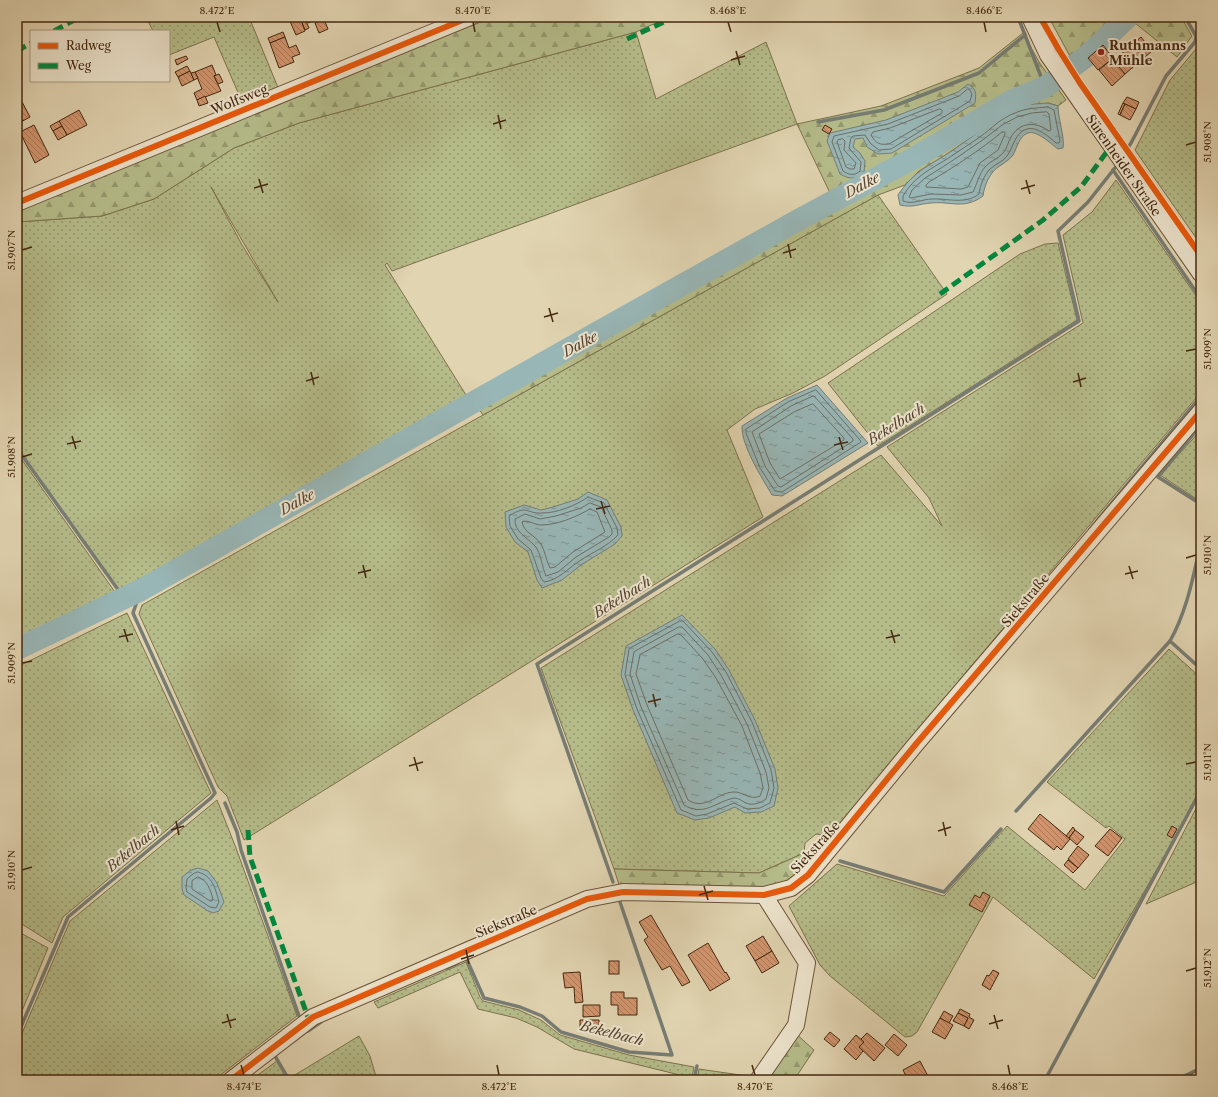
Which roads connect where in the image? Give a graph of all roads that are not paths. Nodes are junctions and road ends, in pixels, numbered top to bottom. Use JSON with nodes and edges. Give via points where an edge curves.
{"nodes":[{"id":1,"x":470,"y":17,"type":"edge"},
{"id":2,"x":1030,"y":17,"type":"edge"},
{"id":3,"x":434,"y":23,"type":"edge"},
{"id":4,"x":17,"y":203,"type":"edge"},
{"id":5,"x":1201,"y":274,"type":"edge"},
{"id":6,"x":1201,"y":411,"type":"edge"},
{"id":7,"x":764,"y":896,"type":"junction"},
{"id":8,"x":1201,"y":1079,"type":"edge"},
{"id":9,"x":231,"y":1080,"type":"edge"},
{"id":10,"x":758,"y":1080,"type":"edge"},
{"id":11,"x":1198,"y":1080,"type":"edge"}],
"edges":[{"from":1,"to":3,"type":"street","name":"Wolfsweg"},
{"from":2,"to":5,"type":"street","name":"Sürenheider Straße","via":[[1048,55]]},
{"from":3,"to":4,"type":"street","name":"Wolfsweg"},
{"from":6,"to":7,"type":"street","name":"Siekstraße","via":[[916,744],[808,875],[791,888]]},
{"from":7,"to":9,"type":"street","name":"Siekstraße","via":[[623,892],[587,899],[313,1017]]},
{"from":7,"to":10,"type":"street","via":[[807,963],[796,1025]]},
{"from":8,"to":11,"type":"street"}]}
